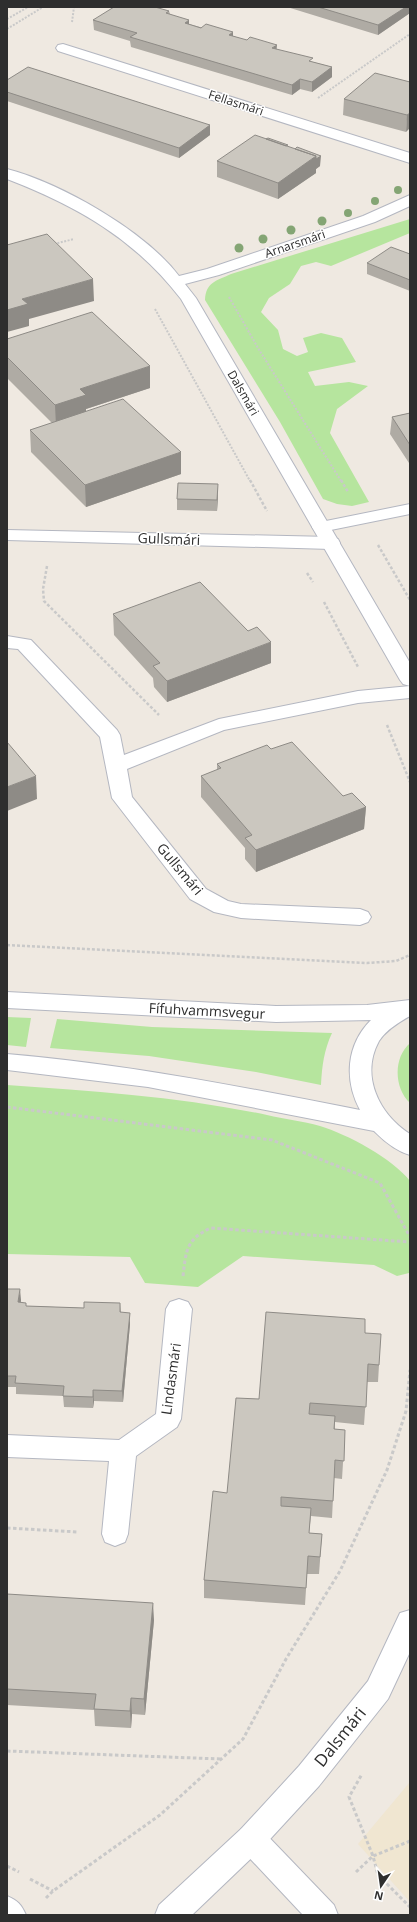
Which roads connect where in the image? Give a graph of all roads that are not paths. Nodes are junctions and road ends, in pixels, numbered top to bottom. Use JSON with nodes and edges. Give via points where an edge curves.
{"nodes":[{"id":1,"x":63,"y":48,"type":"dead end"},
{"id":2,"x":410,"y":158,"type":"edge"},
{"id":3,"x":7,"y":174,"type":"edge"},
{"id":4,"x":410,"y":200,"type":"edge"},
{"id":5,"x":177,"y":281,"type":"junction"},
{"id":6,"x":410,"y":509,"type":"edge"},
{"id":7,"x":321,"y":527,"type":"junction"},
{"id":8,"x":7,"y":534,"type":"edge"},
{"id":9,"x":331,"y":543,"type":"junction"},
{"id":10,"x":7,"y":642,"type":"edge"},
{"id":11,"x":410,"y":680,"type":"edge"},
{"id":12,"x":410,"y":692,"type":"edge"},
{"id":13,"x":116,"y":766,"type":"junction"},
{"id":14,"x":360,"y":917,"type":"dead end"},
{"id":15,"x":7,"y":1000,"type":"edge"},
{"id":16,"x":408,"y":1006,"type":"edge"},
{"id":17,"x":7,"y":1062,"type":"edge"},
{"id":18,"x":380,"y":1123,"type":"junction"},
{"id":19,"x":410,"y":1146,"type":"edge"},
{"id":20,"x":179,"y":1309,"type":"road end"},
{"id":21,"x":7,"y":1446,"type":"edge"},
{"id":22,"x":123,"y":1452,"type":"junction"},
{"id":23,"x":115,"y":1534,"type":"road end"},
{"id":24,"x":410,"y":1622,"type":"edge"},
{"id":25,"x":251,"y":1839,"type":"junction"},
{"id":26,"x":7,"y":1911,"type":"edge"},
{"id":27,"x":11,"y":1915,"type":"edge"},
{"id":28,"x":170,"y":1915,"type":"edge"},
{"id":29,"x":323,"y":1915,"type":"edge"}],
"edges":[{"from":1,"to":2,"type":"street","name":"Fellasmári"},
{"from":3,"to":5,"type":"street","name":"Dalsmári","via":[[36,184],[93,214],[126,235],[158,261]]},
{"from":4,"to":5,"type":"street","name":"Arnarsmári","via":[[369,219],[213,272]]},
{"from":5,"to":7,"type":"street","name":"Dalsmári"},
{"from":6,"to":7,"type":"street"},
{"from":7,"to":9,"type":"street","name":"Dalsmári"},
{"from":8,"to":9,"type":"street","name":"Gullsmári"},
{"from":9,"to":11,"type":"street","name":"Dalsmári"},
{"from":10,"to":13,"type":"street","name":"Gullsmári","via":[[24,644],[110,735]]},
{"from":12,"to":13,"type":"street","via":[[358,697],[219,725]]},
{"from":13,"to":14,"type":"street","name":"Gullsmári","via":[[122,798],[190,885],[209,901],[242,911]]},
{"from":15,"to":16,"type":"street","name":"Fífuhvammsvegur","via":[[276,1014],[367,1013]]},
{"from":16,"to":18,"type":"street","via":[[385,1021],[369,1038],[361,1058],[359,1080],[366,1102]]},
{"from":17,"to":18,"type":"street","via":[[128,1074]]},
{"from":18,"to":19,"type":"street"},
{"from":20,"to":22,"type":"street","name":"Lindasmári","via":[[168,1419]]},
{"from":21,"to":22,"type":"street"},
{"from":22,"to":23,"type":"street"},
{"from":24,"to":25,"type":"street","name":"Dalsmári","via":[[378,1690],[309,1776]]},
{"from":25,"to":28,"type":"street","name":"Dalsmári"},
{"from":25,"to":29,"type":"street"},
{"from":26,"to":27,"type":"street"}]}
